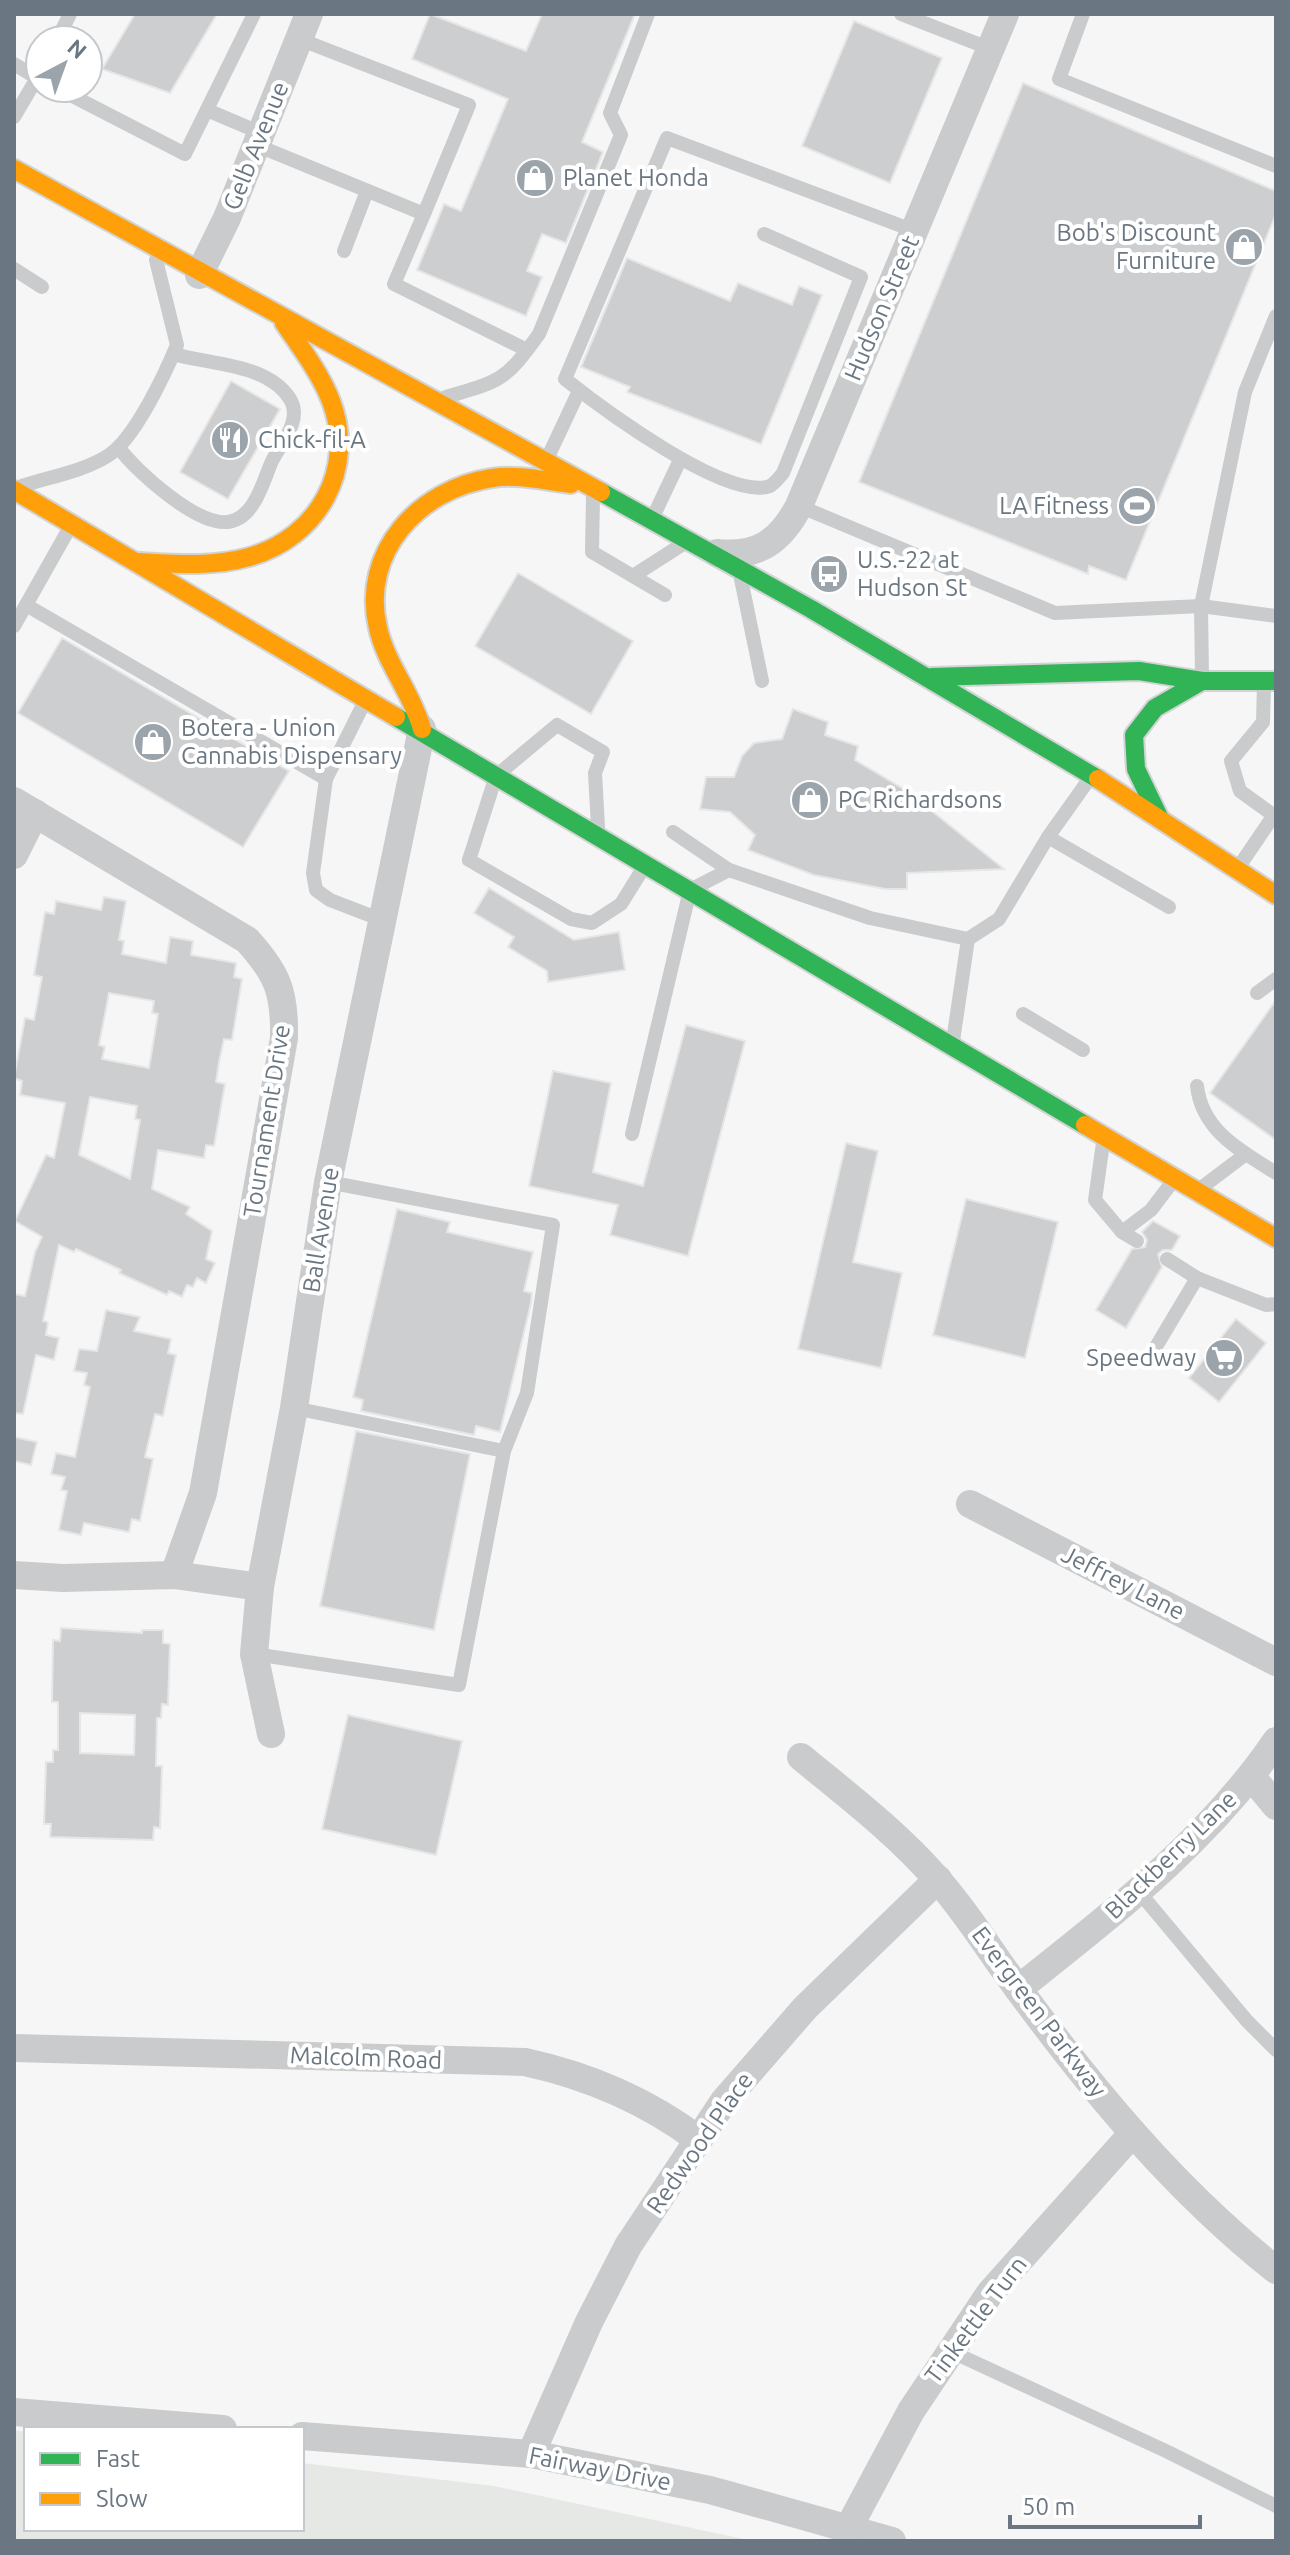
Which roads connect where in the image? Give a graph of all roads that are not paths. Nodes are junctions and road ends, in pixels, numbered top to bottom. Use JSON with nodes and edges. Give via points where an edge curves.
{"nodes":[{"id":1,"x":254,"y":14,"type":"edge"},
{"id":2,"x":648,"y":14,"type":"edge"},
{"id":3,"x":901,"y":14,"type":"edge"},
{"id":4,"x":1005,"y":14,"type":"edge"},
{"id":5,"x":1083,"y":14,"type":"edge"},
{"id":6,"x":922,"y":18,"type":"edge"},
{"id":7,"x":304,"y":26,"type":"edge"},
{"id":8,"x":991,"y":49,"type":"junction"},
{"id":9,"x":88,"y":104,"type":"edge"},
{"id":10,"x":207,"y":110,"type":"junction"},
{"id":11,"x":258,"y":139,"type":"junction"},
{"id":12,"x":1276,"y":166,"type":"edge"},
{"id":13,"x":17,"y":174,"type":"edge"},
{"id":14,"x":367,"y":191,"type":"junction"},
{"id":15,"x":424,"y":214,"type":"junction"},
{"id":16,"x":915,"y":231,"type":"junction"},
{"id":17,"x":764,"y":234,"type":"dead end"},
{"id":18,"x":154,"y":249,"type":"junction"},
{"id":19,"x":344,"y":251,"type":"dead end"},
{"id":20,"x":14,"y":269,"type":"edge"},
{"id":21,"x":199,"y":275,"type":"junction"},
{"id":22,"x":42,"y":287,"type":"dead end"},
{"id":23,"x":1276,"y":316,"type":"edge"},
{"id":24,"x":282,"y":320,"type":"junction"},
{"id":25,"x":527,"y":350,"type":"junction"},
{"id":26,"x":174,"y":354,"type":"junction"},
{"id":27,"x":579,"y":391,"type":"junction"},
{"id":28,"x":434,"y":401,"type":"junction"},
{"id":29,"x":119,"y":448,"type":"junction"},
{"id":30,"x":680,"y":460,"type":"junction"},
{"id":31,"x":546,"y":461,"type":"junction"},
{"id":32,"x":593,"y":488,"type":"junction"},
{"id":33,"x":14,"y":489,"type":"edge"},
{"id":34,"x":799,"y":506,"type":"junction"},
{"id":35,"x":653,"y":519,"type":"junction"},
{"id":36,"x":72,"y":524,"type":"junction"},
{"id":37,"x":691,"y":539,"type":"junction"},
{"id":38,"x":727,"y":559,"type":"junction"},
{"id":39,"x":134,"y":561,"type":"junction"},
{"id":40,"x":633,"y":576,"type":"junction"},
{"id":41,"x":665,"y":595,"type":"dead end"},
{"id":42,"x":26,"y":605,"type":"junction"},
{"id":43,"x":1201,"y":606,"type":"junction"},
{"id":44,"x":1276,"y":616,"type":"edge"},
{"id":45,"x":14,"y":626,"type":"edge"},
{"id":46,"x":932,"y":677,"type":"junction"},
{"id":47,"x":1270,"y":680,"type":"edge"},
{"id":48,"x":762,"y":681,"type":"dead end"},
{"id":49,"x":1202,"y":681,"type":"junction"},
{"id":50,"x":367,"y":697,"type":"junction"},
{"id":51,"x":1269,"y":723,"type":"edge"},
{"id":52,"x":422,"y":729,"type":"junction"},
{"id":53,"x":1092,"y":774,"type":"junction"},
{"id":54,"x":496,"y":776,"type":"junction"},
{"id":55,"x":326,"y":779,"type":"junction"},
{"id":56,"x":25,"y":807,"type":"edge"},
{"id":57,"x":1275,"y":816,"type":"edge"},
{"id":58,"x":1160,"y":819,"type":"junction"},
{"id":59,"x":673,"y":832,"type":"dead end"},
{"id":60,"x":598,"y":836,"type":"junction"},
{"id":61,"x":1048,"y":837,"type":"junction"},
{"id":62,"x":14,"y":855,"type":"edge"},
{"id":63,"x":646,"y":864,"type":"junction"},
{"id":64,"x":1237,"y":869,"type":"junction"},
{"id":65,"x":729,"y":870,"type":"junction"},
{"id":66,"x":690,"y":890,"type":"junction"},
{"id":67,"x":1276,"y":895,"type":"edge"},
{"id":68,"x":1169,"y":907,"type":"dead end"},
{"id":69,"x":382,"y":920,"type":"junction"},
{"id":70,"x":968,"y":939,"type":"junction"},
{"id":71,"x":1276,"y":979,"type":"edge"},
{"id":72,"x":1257,"y":993,"type":"dead end"},
{"id":73,"x":1023,"y":1014,"type":"dead end"},
{"id":74,"x":953,"y":1044,"type":"junction"},
{"id":75,"x":1083,"y":1050,"type":"dead end"},
{"id":76,"x":1197,"y":1086,"type":"dead end"},
{"id":77,"x":632,"y":1134,"type":"dead end"},
{"id":78,"x":1105,"y":1135,"type":"junction"},
{"id":79,"x":1246,"y":1154,"type":"junction"},
{"id":80,"x":1276,"y":1173,"type":"edge"},
{"id":81,"x":1176,"y":1178,"type":"junction"},
{"id":82,"x":328,"y":1182,"type":"junction"},
{"id":83,"x":1198,"y":1191,"type":"junction"},
{"id":84,"x":1122,"y":1232,"type":"junction"},
{"id":85,"x":1276,"y":1238,"type":"edge"},
{"id":86,"x":1137,"y":1241,"type":"dead end"},
{"id":87,"x":1167,"y":1259,"type":"dead end"},
{"id":88,"x":1197,"y":1278,"type":"junction"},
{"id":89,"x":1276,"y":1304,"type":"edge"},
{"id":90,"x":1157,"y":1345,"type":"dead end"},
{"id":91,"x":294,"y":1408,"type":"junction"},
{"id":92,"x":504,"y":1451,"type":"junction"},
{"id":93,"x":970,"y":1504,"type":"dead end"},
{"id":94,"x":14,"y":1575,"type":"edge"},
{"id":95,"x":174,"y":1575,"type":"junction"},
{"id":96,"x":260,"y":1587,"type":"junction"},
{"id":97,"x":254,"y":1654,"type":"junction"},
{"id":98,"x":1276,"y":1662,"type":"edge"},
{"id":99,"x":271,"y":1734,"type":"dead end"},
{"id":100,"x":1276,"y":1741,"type":"edge"},
{"id":101,"x":801,"y":1757,"type":"dead end"},
{"id":102,"x":1252,"y":1777,"type":"junction"},
{"id":103,"x":1276,"y":1806,"type":"edge"},
{"id":104,"x":938,"y":1879,"type":"junction"},
{"id":105,"x":1140,"y":1893,"type":"junction"},
{"id":106,"x":1018,"y":1989,"type":"junction"},
{"id":107,"x":14,"y":2048,"type":"edge"},
{"id":108,"x":1276,"y":2050,"type":"edge"},
{"id":109,"x":1132,"y":2134,"type":"junction"},
{"id":110,"x":699,"y":2140,"type":"junction"},
{"id":111,"x":1276,"y":2270,"type":"edge"},
{"id":112,"x":949,"y":2350,"type":"junction"},
{"id":113,"x":14,"y":2412,"type":"edge"},
{"id":114,"x":198,"y":2427,"type":"edge"},
{"id":115,"x":304,"y":2436,"type":"edge"},
{"id":116,"x":531,"y":2454,"type":"junction"},
{"id":117,"x":1276,"y":2506,"type":"edge"},
{"id":118,"x":849,"y":2527,"type":"junction"},
{"id":119,"x":892,"y":2541,"type":"edge"}],
"edges":[{"from":1,"to":10,"type":"lane"},
{"from":2,"to":25,"type":"lane","via":[[610,113],[621,135],[539,334]]},
{"from":3,"to":6,"type":"lane"},
{"from":4,"to":8,"type":"street","name":"Hudson Street"},
{"from":5,"to":12,"type":"lane","via":[[1059,79]]},
{"from":6,"to":8,"type":"lane"},
{"from":7,"to":11,"type":"street","name":"Gelb Avenue"},
{"from":7,"to":15,"type":"lane","via":[[469,105]]},
{"from":8,"to":16,"type":"street","name":"Hudson Street"},
{"from":9,"to":10,"type":"lane","via":[[185,154]]},
{"from":10,"to":11,"type":"lane"},
{"from":11,"to":14,"type":"lane"},
{"from":11,"to":21,"type":"street","name":"Gelb Avenue"},
{"from":13,"to":18,"type":"main road"},
{"from":14,"to":15,"type":"lane"},
{"from":14,"to":19,"type":"lane"},
{"from":15,"to":25,"type":"lane","via":[[394,284]]},
{"from":16,"to":27,"type":"lane","via":[[667,138],[565,379]]},
{"from":16,"to":34,"type":"street","name":"Hudson Street"},
{"from":17,"to":30,"type":"lane","via":[[861,277],[783,473],[773,485],[746,484]]},
{"from":18,"to":21,"type":"main road"},
{"from":18,"to":26,"type":"lane","via":[[176,335]]},
{"from":20,"to":22,"type":"lane"},
{"from":21,"to":24,"type":"main road"},
{"from":23,"to":43,"type":"lane","via":[[1245,392]]},
{"from":24,"to":28,"type":"main road"},
{"from":24,"to":39,"type":"main road","via":[[327,393],[339,426],[337,474],[324,504],[293,540],[256,558],[200,565]]},
{"from":25,"to":28,"type":"lane","via":[[498,382]]},
{"from":26,"to":29,"type":"lane"},
{"from":26,"to":29,"type":"lane","via":[[240,366],[291,401],[290,429],[263,488],[236,518],[217,521],[149,482]]},
{"from":27,"to":30,"type":"lane"},
{"from":27,"to":31,"type":"lane"},
{"from":28,"to":31,"type":"main road"},
{"from":29,"to":33,"type":"lane","via":[[100,460]]},
{"from":30,"to":35,"type":"lane"},
{"from":31,"to":32,"type":"main road"},
{"from":32,"to":35,"type":"main road"},
{"from":32,"to":40,"type":"lane","via":[[592,552]]},
{"from":32,"to":52,"type":"main road","via":[[512,477],[475,481],[426,501],[393,536],[375,582],[374,612],[384,648],[413,700]]},
{"from":33,"to":36,"type":"main road"},
{"from":34,"to":38,"type":"street","name":"Hudson Street","via":[[782,535],[767,546]]},
{"from":34,"to":43,"type":"lane","via":[[1055,613]]},
{"from":35,"to":37,"type":"main road"},
{"from":36,"to":39,"type":"main road"},
{"from":36,"to":42,"type":"lane"},
{"from":37,"to":38,"type":"main road"},
{"from":37,"to":40,"type":"lane"},
{"from":38,"to":46,"type":"main road"},
{"from":38,"to":48,"type":"lane"},
{"from":39,"to":50,"type":"main road"},
{"from":40,"to":41,"type":"lane"},
{"from":42,"to":45,"type":"lane"},
{"from":42,"to":55,"type":"lane"},
{"from":43,"to":44,"type":"lane"},
{"from":43,"to":49,"type":"lane"},
{"from":46,"to":49,"type":"main road","via":[[1139,671]]},
{"from":46,"to":53,"type":"main road"},
{"from":47,"to":49,"type":"main road"},
{"from":47,"to":51,"type":"lane"},
{"from":49,"to":58,"type":"main road","via":[[1146,713],[1132,739],[1135,771]]},
{"from":50,"to":52,"type":"main road"},
{"from":50,"to":55,"type":"lane"},
{"from":51,"to":57,"type":"lane","via":[[1231,761],[1240,791]]},
{"from":52,"to":54,"type":"main road"},
{"from":52,"to":69,"type":"street","name":"Ball Avenue"},
{"from":53,"to":58,"type":"main road"},
{"from":53,"to":61,"type":"lane"},
{"from":54,"to":60,"type":"main road"},
{"from":54,"to":60,"type":"lane","via":[[557,725],[603,752],[595,773]]},
{"from":54,"to":63,"type":"lane","via":[[469,860],[571,919],[592,923],[621,904]]},
{"from":55,"to":69,"type":"lane","via":[[313,873],[316,890]]},
{"from":56,"to":62,"type":"street"},
{"from":56,"to":95,"type":"street","name":"Tournament Drive","via":[[247,940],[271,967],[285,1003],[284,1038],[203,1493]]},
{"from":57,"to":64,"type":"lane"},
{"from":58,"to":64,"type":"main road"},
{"from":59,"to":65,"type":"lane"},
{"from":60,"to":63,"type":"main road"},
{"from":61,"to":68,"type":"lane"},
{"from":61,"to":70,"type":"lane","via":[[999,919]]},
{"from":63,"to":66,"type":"main road"},
{"from":64,"to":67,"type":"main road"},
{"from":65,"to":66,"type":"lane"},
{"from":65,"to":70,"type":"lane","via":[[870,918]]},
{"from":66,"to":74,"type":"main road"},
{"from":66,"to":77,"type":"lane"},
{"from":69,"to":82,"type":"street","name":"Ball Avenue"},
{"from":70,"to":74,"type":"lane"},
{"from":71,"to":72,"type":"lane"},
{"from":73,"to":75,"type":"lane"},
{"from":74,"to":78,"type":"main road"},
{"from":76,"to":79,"type":"lane","via":[[1209,1122]]},
{"from":78,"to":81,"type":"main road"},
{"from":78,"to":84,"type":"lane","via":[[1095,1200]]},
{"from":79,"to":80,"type":"lane"},
{"from":79,"to":83,"type":"lane"},
{"from":81,"to":83,"type":"main road"},
{"from":81,"to":84,"type":"lane","via":[[1151,1210]]},
{"from":82,"to":91,"type":"street","name":"Ball Avenue"},
{"from":82,"to":92,"type":"lane","via":[[553,1225],[527,1393]]},
{"from":83,"to":85,"type":"main road"},
{"from":84,"to":86,"type":"lane"},
{"from":87,"to":88,"type":"lane"},
{"from":88,"to":89,"type":"lane","via":[[1266,1305]]},
{"from":88,"to":90,"type":"lane"},
{"from":91,"to":92,"type":"lane"},
{"from":91,"to":96,"type":"street","name":"Ball Avenue"},
{"from":92,"to":97,"type":"lane","via":[[459,1685]]},
{"from":93,"to":98,"type":"street","name":"Jeffrey Lane"},
{"from":94,"to":95,"type":"street"},
{"from":95,"to":96,"type":"street"},
{"from":96,"to":97,"type":"street","name":"Ball Avenue"},
{"from":97,"to":99,"type":"street","name":"Ball Avenue"},
{"from":100,"to":102,"type":"street","name":"Blackberry Lane"},
{"from":101,"to":104,"type":"street","name":"Evergreen Parkway","via":[[892,1832]]},
{"from":102,"to":103,"type":"street"},
{"from":102,"to":105,"type":"street","name":"Blackberry Lane"},
{"from":104,"to":106,"type":"street","name":"Evergreen Parkway"},
{"from":104,"to":110,"type":"street","name":"Redwood Place","via":[[805,2008],[724,2101]]},
{"from":105,"to":106,"type":"street","name":"Blackberry Lane"},
{"from":105,"to":108,"type":"lane"},
{"from":106,"to":109,"type":"street","name":"Evergreen Parkway"},
{"from":107,"to":110,"type":"street","name":"Malcolm Road","via":[[525,2062],[576,2073],[631,2097]]},
{"from":109,"to":111,"type":"street","name":"Evergreen Parkway"},
{"from":109,"to":112,"type":"street","name":"Tinkettle Turn","via":[[990,2293]]},
{"from":110,"to":116,"type":"street","name":"Redwood Place","via":[[628,2246]]},
{"from":112,"to":117,"type":"lane"},
{"from":112,"to":118,"type":"street","name":"Tinkettle Turn"},
{"from":113,"to":114,"type":"street"},
{"from":115,"to":116,"type":"street","name":"Fairway Drive"},
{"from":116,"to":118,"type":"street","name":"Fairway Drive","via":[[710,2490]]},
{"from":118,"to":119,"type":"street","name":"Fairway Drive"}]}
